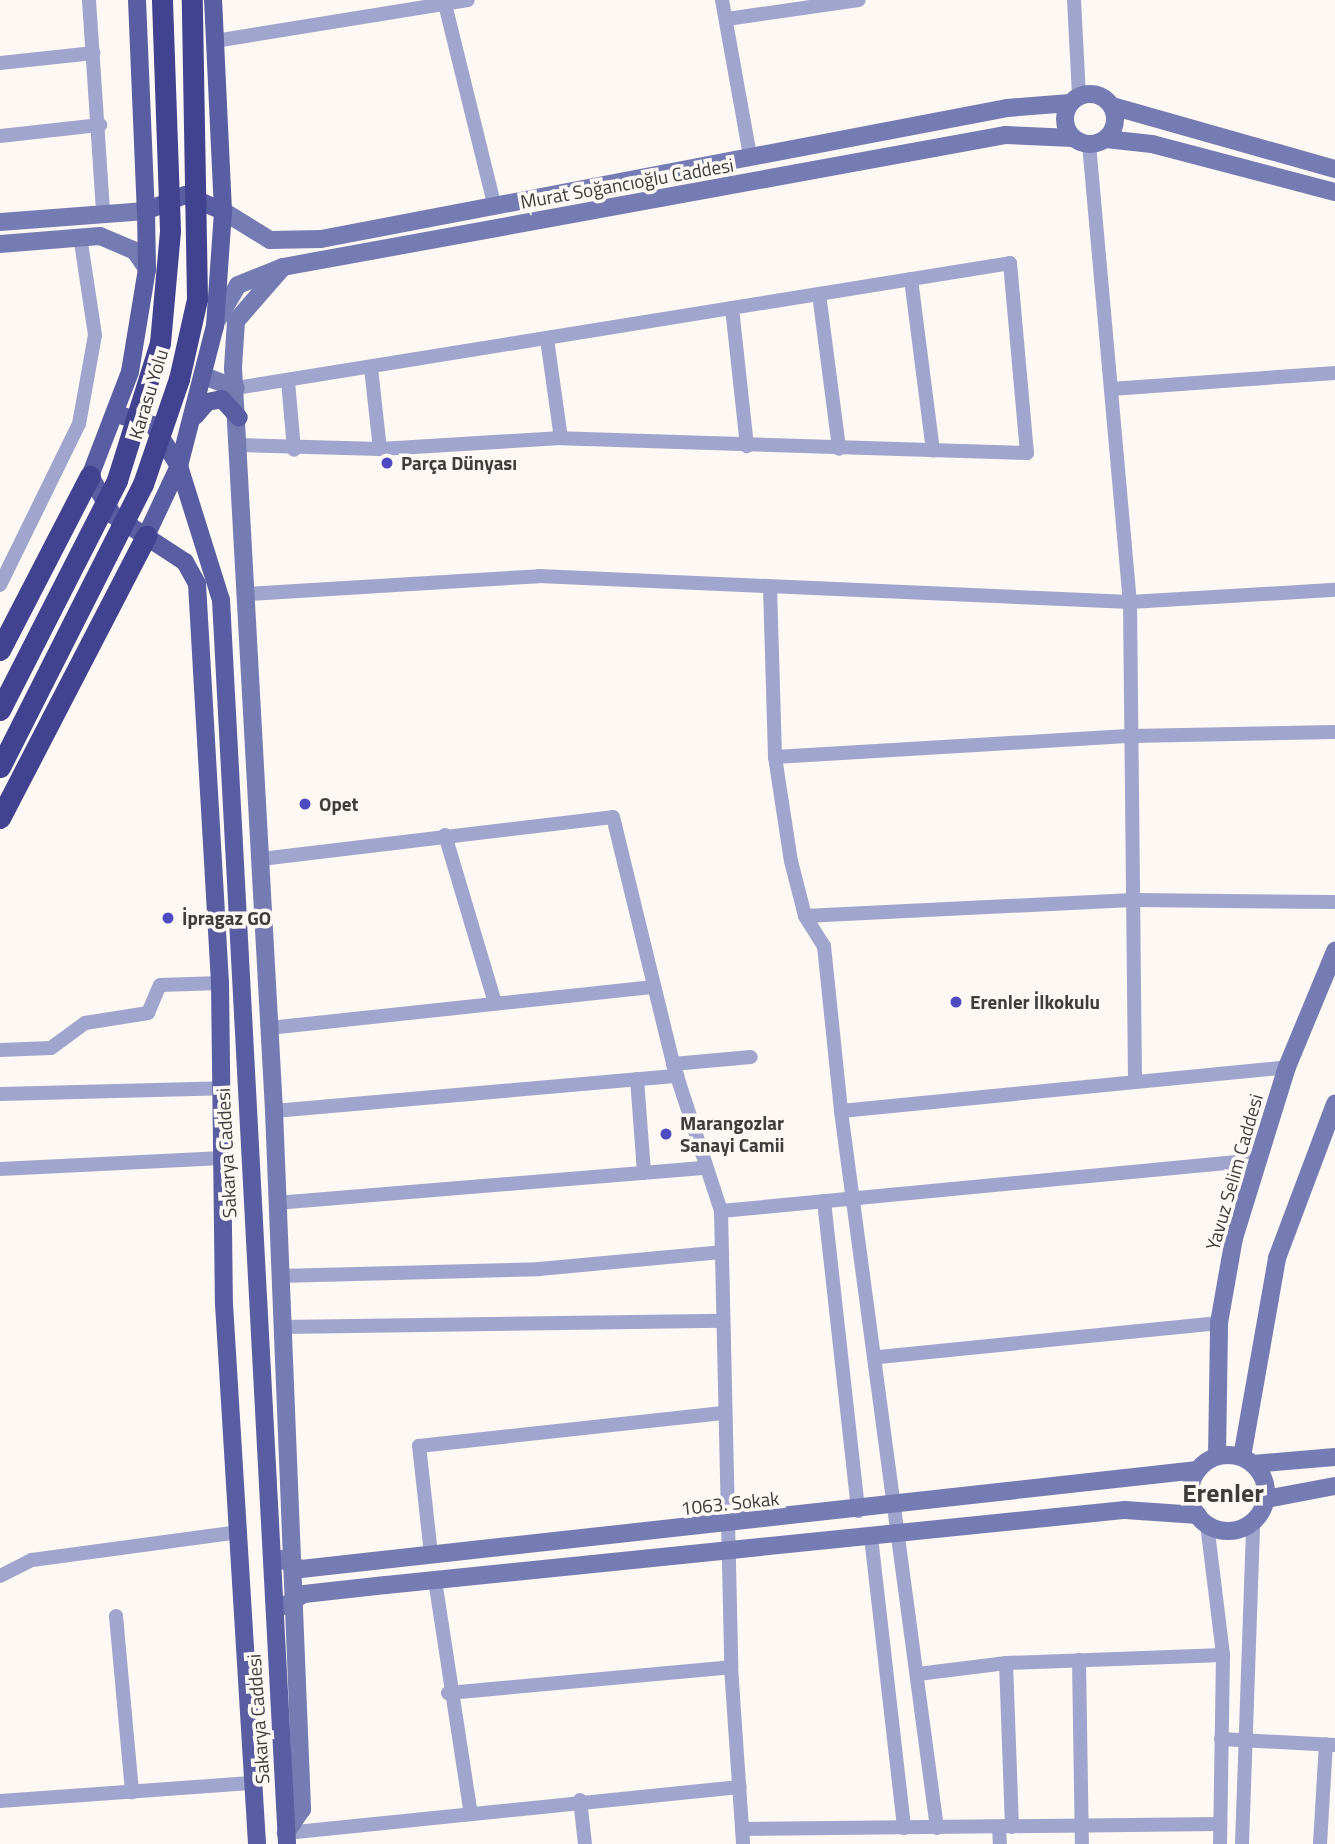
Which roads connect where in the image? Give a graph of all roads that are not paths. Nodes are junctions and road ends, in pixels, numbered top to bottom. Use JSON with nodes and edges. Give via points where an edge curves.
{"nodes":[{"id":1,"x":89,"y":0,"type":"edge"},
{"id":2,"x":137,"y":0,"type":"edge"},
{"id":3,"x":162,"y":0,"type":"edge"},
{"id":4,"x":192,"y":0,"type":"edge"},
{"id":5,"x":213,"y":0,"type":"edge"},
{"id":6,"x":468,"y":0,"type":"edge"},
{"id":7,"x":722,"y":0,"type":"edge"},
{"id":8,"x":859,"y":0,"type":"edge"},
{"id":9,"x":1074,"y":0,"type":"edge"},
{"id":10,"x":445,"y":2,"type":"edge"},
{"id":11,"x":727,"y":19,"type":"junction"},
{"id":12,"x":215,"y":41,"type":"junction"},
{"id":13,"x":93,"y":53,"type":"junction"},
{"id":14,"x":0,"y":62,"type":"edge"},
{"id":15,"x":1074,"y":100,"type":"junction"},
{"id":16,"x":1112,"y":106,"type":"junction"},
{"id":17,"x":100,"y":125,"type":"junction"},
{"id":18,"x":0,"y":136,"type":"edge"},
{"id":19,"x":1089,"y":141,"type":"junction"},
{"id":20,"x":750,"y":155,"type":"junction"},
{"id":21,"x":1335,"y":169,"type":"edge"},
{"id":22,"x":1335,"y":192,"type":"edge"},
{"id":23,"x":494,"y":203,"type":"junction"},
{"id":24,"x":103,"y":210,"type":"junction"},
{"id":25,"x":146,"y":211,"type":"junction"},
{"id":26,"x":223,"y":211,"type":"junction"},
{"id":27,"x":0,"y":222,"type":"edge"},
{"id":28,"x":80,"y":236,"type":"junction"},
{"id":29,"x":0,"y":244,"type":"edge"},
{"id":30,"x":283,"y":267,"type":"junction"},
{"id":31,"x":147,"y":269,"type":"junction"},
{"id":32,"x":911,"y":279,"type":"junction"},
{"id":33,"x":819,"y":294,"type":"junction"},
{"id":34,"x":732,"y":308,"type":"junction"},
{"id":35,"x":215,"y":326,"type":"junction"},
{"id":36,"x":547,"y":339,"type":"junction"},
{"id":37,"x":371,"y":368,"type":"junction"},
{"id":38,"x":1335,"y":373,"type":"edge"},
{"id":39,"x":204,"y":376,"type":"junction"},
{"id":40,"x":288,"y":381,"type":"junction"},
{"id":41,"x":236,"y":387,"type":"junction"},
{"id":42,"x":1111,"y":389,"type":"junction"},
{"id":43,"x":114,"y":414,"type":"junction"},
{"id":44,"x":195,"y":416,"type":"junction"},
{"id":45,"x":239,"y":418,"type":"junction"},
{"id":46,"x":561,"y":438,"type":"junction"},
{"id":47,"x":240,"y":445,"type":"junction"},
{"id":48,"x":747,"y":446,"type":"junction"},
{"id":49,"x":380,"y":449,"type":"junction"},
{"id":50,"x":839,"y":449,"type":"junction"},
{"id":51,"x":294,"y":450,"type":"junction"},
{"id":52,"x":933,"y":451,"type":"junction"},
{"id":53,"x":179,"y":466,"type":"junction"},
{"id":54,"x":90,"y":476,"type":"junction"},
{"id":55,"x":146,"y":536,"type":"junction"},
{"id":56,"x":0,"y":586,"type":"edge"},
{"id":57,"x":770,"y":587,"type":"junction"},
{"id":58,"x":1335,"y":590,"type":"edge"},
{"id":59,"x":248,"y":594,"type":"junction"},
{"id":60,"x":1130,"y":602,"type":"junction"},
{"id":61,"x":0,"y":650,"type":"edge"},
{"id":62,"x":0,"y":710,"type":"edge"},
{"id":63,"x":1335,"y":732,"type":"edge"},
{"id":64,"x":1131,"y":736,"type":"junction"},
{"id":65,"x":775,"y":757,"type":"junction"},
{"id":66,"x":0,"y":767,"type":"edge"},
{"id":67,"x":0,"y":818,"type":"edge"},
{"id":68,"x":445,"y":835,"type":"junction"},
{"id":69,"x":261,"y":859,"type":"junction"},
{"id":70,"x":1133,"y":900,"type":"junction"},
{"id":71,"x":1335,"y":902,"type":"edge"},
{"id":72,"x":805,"y":916,"type":"junction"},
{"id":73,"x":1335,"y":951,"type":"edge"},
{"id":74,"x":220,"y":983,"type":"junction"},
{"id":75,"x":654,"y":987,"type":"junction"},
{"id":76,"x":495,"y":1003,"type":"junction"},
{"id":77,"x":269,"y":1028,"type":"junction"},
{"id":78,"x":0,"y":1050,"type":"edge"},
{"id":79,"x":751,"y":1057,"type":"dead end"},
{"id":80,"x":1286,"y":1067,"type":"junction"},
{"id":81,"x":675,"y":1070,"type":"junction"},
{"id":82,"x":637,"y":1079,"type":"junction"},
{"id":83,"x":1135,"y":1080,"type":"junction"},
{"id":84,"x":223,"y":1088,"type":"junction"},
{"id":85,"x":0,"y":1094,"type":"edge"},
{"id":86,"x":1335,"y":1104,"type":"edge"},
{"id":87,"x":274,"y":1111,"type":"junction"},
{"id":88,"x":841,"y":1111,"type":"junction"},
{"id":89,"x":223,"y":1158,"type":"junction"},
{"id":90,"x":1258,"y":1160,"type":"junction"},
{"id":91,"x":703,"y":1168,"type":"junction"},
{"id":92,"x":0,"y":1169,"type":"edge"},
{"id":93,"x":644,"y":1173,"type":"junction"},
{"id":94,"x":854,"y":1200,"type":"junction"},
{"id":95,"x":824,"y":1201,"type":"junction"},
{"id":96,"x":276,"y":1203,"type":"junction"},
{"id":97,"x":721,"y":1211,"type":"junction"},
{"id":98,"x":721,"y":1252,"type":"junction"},
{"id":99,"x":279,"y":1276,"type":"junction"},
{"id":100,"x":723,"y":1321,"type":"junction"},
{"id":101,"x":1219,"y":1323,"type":"junction"},
{"id":102,"x":282,"y":1327,"type":"junction"},
{"id":103,"x":878,"y":1357,"type":"junction"},
{"id":104,"x":725,"y":1413,"type":"junction"},
{"id":105,"x":1217,"y":1456,"type":"junction"},
{"id":106,"x":1335,"y":1457,"type":"edge"},
{"id":107,"x":1248,"y":1460,"type":"junction"},
{"id":108,"x":1198,"y":1470,"type":"junction"},
{"id":109,"x":1335,"y":1486,"type":"edge"},
{"id":110,"x":1266,"y":1499,"type":"junction"},
{"id":111,"x":898,"y":1507,"type":"junction"},
{"id":112,"x":858,"y":1511,"type":"junction"},
{"id":113,"x":1202,"y":1520,"type":"junction"},
{"id":114,"x":1253,"y":1522,"type":"junction"},
{"id":115,"x":730,"y":1524,"type":"junction"},
{"id":116,"x":239,"y":1532,"type":"junction"},
{"id":117,"x":902,"y":1533,"type":"junction"},
{"id":118,"x":871,"y":1537,"type":"junction"},
{"id":119,"x":731,"y":1549,"type":"junction"},
{"id":120,"x":269,"y":1553,"type":"junction"},
{"id":121,"x":431,"y":1554,"type":"junction"},
{"id":122,"x":290,"y":1564,"type":"junction"},
{"id":123,"x":0,"y":1576,"type":"edge"},
{"id":124,"x":435,"y":1580,"type":"junction"},
{"id":125,"x":292,"y":1601,"type":"junction"},
{"id":126,"x":272,"y":1613,"type":"junction"},
{"id":127,"x":116,"y":1616,"type":"dead end"},
{"id":128,"x":1223,"y":1655,"type":"junction"},
{"id":129,"x":1079,"y":1660,"type":"junction"},
{"id":130,"x":1006,"y":1663,"type":"junction"},
{"id":131,"x":731,"y":1667,"type":"junction"},
{"id":132,"x":918,"y":1674,"type":"junction"},
{"id":133,"x":448,"y":1693,"type":"junction"},
{"id":134,"x":1221,"y":1739,"type":"junction"},
{"id":135,"x":1248,"y":1740,"type":"junction"},
{"id":136,"x":1331,"y":1745,"type":"edge"},
{"id":137,"x":253,"y":1783,"type":"junction"},
{"id":138,"x":740,"y":1787,"type":"junction"},
{"id":139,"x":132,"y":1792,"type":"junction"},
{"id":140,"x":580,"y":1800,"type":"junction"},
{"id":141,"x":0,"y":1801,"type":"edge"},
{"id":142,"x":470,"y":1810,"type":"junction"},
{"id":143,"x":1220,"y":1824,"type":"junction"},
{"id":144,"x":1005,"y":1827,"type":"junction"},
{"id":145,"x":1082,"y":1827,"type":"junction"},
{"id":146,"x":904,"y":1828,"type":"junction"},
{"id":147,"x":937,"y":1828,"type":"junction"},
{"id":148,"x":742,"y":1837,"type":"edge"},
{"id":149,"x":286,"y":1839,"type":"edge"},
{"id":150,"x":257,"y":1844,"type":"edge"},
{"id":151,"x":585,"y":1844,"type":"edge"},
{"id":152,"x":1000,"y":1844,"type":"edge"},
{"id":153,"x":1082,"y":1844,"type":"edge"},
{"id":154,"x":1220,"y":1844,"type":"edge"},
{"id":155,"x":1242,"y":1844,"type":"edge"},
{"id":156,"x":1320,"y":1844,"type":"edge"}],
"edges":[{"from":1,"to":13,"type":"street"},
{"from":2,"to":25,"type":"main road"},
{"from":3,"to":62,"type":"highway","name":"Karasu Yolu","via":[[170,230],[160,343],[117,480]]},
{"from":4,"to":66,"type":"highway","name":"Karasu Yolu","via":[[197,299],[179,379],[144,484]]},
{"from":5,"to":12,"type":"main road"},
{"from":6,"to":10,"type":"street"},
{"from":7,"to":11,"type":"street"},
{"from":8,"to":11,"type":"street"},
{"from":9,"to":15,"type":"street"},
{"from":10,"to":12,"type":"street"},
{"from":10,"to":23,"type":"street"},
{"from":11,"to":20,"type":"street"},
{"from":12,"to":26,"type":"main road"},
{"from":13,"to":14,"type":"street"},
{"from":13,"to":17,"type":"street"},
{"from":15,"to":16,"type":"main road","via":[[1101,96]]},
{"from":15,"to":19,"type":"main road","via":[[1065,117]]},
{"from":15,"to":20,"type":"main road","name":"Murat Soğancıoğlu Caddesi"},
{"from":16,"to":19,"type":"main road","via":[[1115,120]]},
{"from":16,"to":21,"type":"main road"},
{"from":17,"to":18,"type":"street"},
{"from":17,"to":24,"type":"street"},
{"from":19,"to":22,"type":"main road","name":"Murat Soğancıoğlu Caddesi","via":[[1152,144]]},
{"from":19,"to":30,"type":"main road","name":"Murat Soğancıoğlu Caddesi","via":[[1006,135]]},
{"from":19,"to":42,"type":"street"},
{"from":20,"to":23,"type":"main road","name":"Murat Soğancıoğlu Caddesi"},
{"from":23,"to":26,"type":"main road","name":"Murat Soğancıoğlu Caddesi","via":[[291,242],[270,240]]},
{"from":24,"to":25,"type":"main road"},
{"from":24,"to":27,"type":"main road"},
{"from":25,"to":26,"type":"main road","via":[[185,195]]},
{"from":25,"to":31,"type":"main road"},
{"from":26,"to":35,"type":"main road"},
{"from":28,"to":29,"type":"main road"},
{"from":28,"to":31,"type":"main road","via":[[119,241]]},
{"from":28,"to":56,"type":"street","via":[[95,335],[79,425]]},
{"from":30,"to":35,"type":"main road","name":"Murat Soğancıoğlu Caddesi","via":[[238,285]]},
{"from":30,"to":41,"type":"main road","via":[[245,303],[236,321]]},
{"from":31,"to":43,"type":"main road","via":[[130,372]]},
{"from":32,"to":33,"type":"street"},
{"from":32,"to":52,"type":"street"},
{"from":32,"to":52,"type":"street","via":[[1010,263],[1027,453]]},
{"from":33,"to":34,"type":"street"},
{"from":33,"to":50,"type":"street"},
{"from":34,"to":36,"type":"street"},
{"from":34,"to":48,"type":"street"},
{"from":35,"to":39,"type":"main road"},
{"from":36,"to":37,"type":"street"},
{"from":36,"to":46,"type":"street"},
{"from":37,"to":40,"type":"street"},
{"from":37,"to":49,"type":"street"},
{"from":38,"to":42,"type":"street"},
{"from":39,"to":41,"type":"main road"},
{"from":39,"to":44,"type":"main road"},
{"from":40,"to":41,"type":"street"},
{"from":40,"to":51,"type":"street"},
{"from":41,"to":45,"type":"main road"},
{"from":42,"to":60,"type":"street"},
{"from":43,"to":53,"type":"main road","name":"Sakarya Caddesi","via":[[153,425]]},
{"from":43,"to":54,"type":"main road"},
{"from":44,"to":45,"type":"main road","via":[[207,402],[222,399]]},
{"from":44,"to":53,"type":"main road"},
{"from":45,"to":47,"type":"main road"},
{"from":46,"to":48,"type":"street"},
{"from":46,"to":49,"type":"street"},
{"from":47,"to":51,"type":"street"},
{"from":47,"to":59,"type":"main road"},
{"from":48,"to":50,"type":"street"},
{"from":49,"to":51,"type":"street"},
{"from":50,"to":52,"type":"street"},
{"from":53,"to":55,"type":"main road"},
{"from":53,"to":120,"type":"main road","name":"Sakarya Caddesi","via":[[221,600]]},
{"from":54,"to":55,"type":"main road","name":"Sakarya Caddesi","via":[[113,515]]},
{"from":54,"to":61,"type":"highway"},
{"from":55,"to":67,"type":"highway"},
{"from":55,"to":74,"type":"main road","name":"Sakarya Caddesi","via":[[185,562],[197,584]]},
{"from":57,"to":59,"type":"street","via":[[539,576]]},
{"from":57,"to":60,"type":"street"},
{"from":57,"to":65,"type":"street"},
{"from":58,"to":60,"type":"street"},
{"from":59,"to":69,"type":"main road"},
{"from":60,"to":64,"type":"street"},
{"from":63,"to":64,"type":"street"},
{"from":64,"to":65,"type":"street"},
{"from":64,"to":70,"type":"street"},
{"from":65,"to":72,"type":"street"},
{"from":68,"to":69,"type":"street"},
{"from":68,"to":75,"type":"street","via":[[613,817]]},
{"from":68,"to":76,"type":"street"},
{"from":69,"to":77,"type":"main road"},
{"from":70,"to":71,"type":"street"},
{"from":70,"to":72,"type":"street"},
{"from":70,"to":83,"type":"street"},
{"from":72,"to":88,"type":"street","via":[[824,946]]},
{"from":73,"to":80,"type":"main road","name":"Yavuz Selim Caddesi"},
{"from":74,"to":78,"type":"street","via":[[159,985],[148,1013],[85,1023],[51,1048]]},
{"from":74,"to":84,"type":"main road","name":"Sakarya Caddesi"},
{"from":75,"to":76,"type":"street"},
{"from":75,"to":81,"type":"street"},
{"from":76,"to":77,"type":"street"},
{"from":77,"to":87,"type":"main road"},
{"from":79,"to":81,"type":"street"},
{"from":80,"to":83,"type":"street"},
{"from":80,"to":90,"type":"main road","name":"Yavuz Selim Caddesi"},
{"from":81,"to":82,"type":"street"},
{"from":81,"to":91,"type":"street"},
{"from":82,"to":87,"type":"street"},
{"from":82,"to":93,"type":"street"},
{"from":83,"to":88,"type":"street"},
{"from":84,"to":85,"type":"street"},
{"from":84,"to":89,"type":"main road","name":"Sakarya Caddesi"},
{"from":86,"to":107,"type":"main road","via":[[1277,1258]]},
{"from":87,"to":96,"type":"main road"},
{"from":88,"to":94,"type":"street"},
{"from":89,"to":92,"type":"street"},
{"from":89,"to":116,"type":"main road","name":"Sakarya Caddesi","via":[[224,1304]]},
{"from":90,"to":94,"type":"street"},
{"from":90,"to":101,"type":"main road","name":"Yavuz Selim Caddesi","via":[[1234,1238]]},
{"from":91,"to":93,"type":"street"},
{"from":91,"to":97,"type":"street"},
{"from":93,"to":96,"type":"street"},
{"from":94,"to":95,"type":"street"},
{"from":94,"to":103,"type":"street"},
{"from":95,"to":97,"type":"street"},
{"from":95,"to":112,"type":"street"},
{"from":96,"to":99,"type":"main road"},
{"from":97,"to":98,"type":"street"},
{"from":98,"to":99,"type":"street","via":[[539,1269]]},
{"from":98,"to":100,"type":"street"},
{"from":99,"to":102,"type":"main road"},
{"from":100,"to":102,"type":"street"},
{"from":100,"to":104,"type":"street"},
{"from":101,"to":103,"type":"street"},
{"from":101,"to":105,"type":"main road","name":"Yavuz Selim Caddesi"},
{"from":102,"to":122,"type":"main road"},
{"from":103,"to":111,"type":"street"},
{"from":104,"to":115,"type":"street"},
{"from":104,"to":121,"type":"street","via":[[419,1446]]},
{"from":105,"to":107,"type":"main road"},
{"from":105,"to":108,"type":"main road"},
{"from":106,"to":107,"type":"main road"},
{"from":107,"to":110,"type":"main road"},
{"from":108,"to":111,"type":"main road","name":"1063. Sokak"},
{"from":108,"to":113,"type":"main road","via":[[1190,1493]]},
{"from":109,"to":110,"type":"main road"},
{"from":110,"to":114,"type":"main road"},
{"from":111,"to":112,"type":"main road","name":"1063. Sokak"},
{"from":111,"to":117,"type":"street"},
{"from":112,"to":115,"type":"main road","name":"1063. Sokak"},
{"from":113,"to":114,"type":"main road","via":[[1230,1530]]},
{"from":113,"to":117,"type":"main road","via":[[1125,1510]]},
{"from":113,"to":128,"type":"street"},
{"from":114,"to":135,"type":"street"},
{"from":115,"to":119,"type":"street"},
{"from":115,"to":121,"type":"main road","name":"1063. Sokak"},
{"from":116,"to":123,"type":"street","via":[[32,1560]]},
{"from":116,"to":137,"type":"main road","name":"Sakarya Caddesi"},
{"from":117,"to":118,"type":"main road"},
{"from":117,"to":132,"type":"street"},
{"from":118,"to":119,"type":"main road"},
{"from":118,"to":146,"type":"street"},
{"from":119,"to":124,"type":"main road"},
{"from":119,"to":131,"type":"street"},
{"from":120,"to":122,"type":"main road","name":"1063. Sokak"},
{"from":120,"to":126,"type":"main road","name":"Sakarya Caddesi"},
{"from":121,"to":122,"type":"main road","name":"1063. Sokak","via":[[301,1569]]},
{"from":122,"to":125,"type":"main road"},
{"from":124,"to":125,"type":"main road","via":[[304,1594]]},
{"from":124,"to":133,"type":"street"},
{"from":125,"to":126,"type":"main road"},
{"from":125,"to":149,"type":"main road","via":[[302,1810]]},
{"from":126,"to":149,"type":"main road","name":"Sakarya Caddesi"},
{"from":127,"to":139,"type":"street"},
{"from":128,"to":129,"type":"street"},
{"from":128,"to":134,"type":"street"},
{"from":129,"to":130,"type":"street"},
{"from":129,"to":145,"type":"street"},
{"from":130,"to":132,"type":"street"},
{"from":130,"to":144,"type":"street"},
{"from":131,"to":133,"type":"street"},
{"from":131,"to":138,"type":"street"},
{"from":132,"to":147,"type":"street"},
{"from":133,"to":142,"type":"street"},
{"from":134,"to":135,"type":"street"},
{"from":134,"to":143,"type":"street"},
{"from":135,"to":136,"type":"street"},
{"from":135,"to":155,"type":"street"},
{"from":136,"to":156,"type":"street"},
{"from":137,"to":139,"type":"street"},
{"from":137,"to":150,"type":"main road","name":"Sakarya Caddesi"},
{"from":138,"to":140,"type":"street"},
{"from":138,"to":148,"type":"street"},
{"from":139,"to":141,"type":"street"},
{"from":140,"to":142,"type":"street"},
{"from":140,"to":151,"type":"street"},
{"from":142,"to":149,"type":"street"},
{"from":143,"to":145,"type":"street"},
{"from":143,"to":154,"type":"street"},
{"from":144,"to":145,"type":"street"},
{"from":144,"to":147,"type":"street"},
{"from":144,"to":152,"type":"street"},
{"from":145,"to":153,"type":"street"},
{"from":146,"to":147,"type":"street"},
{"from":146,"to":148,"type":"street"}]}
